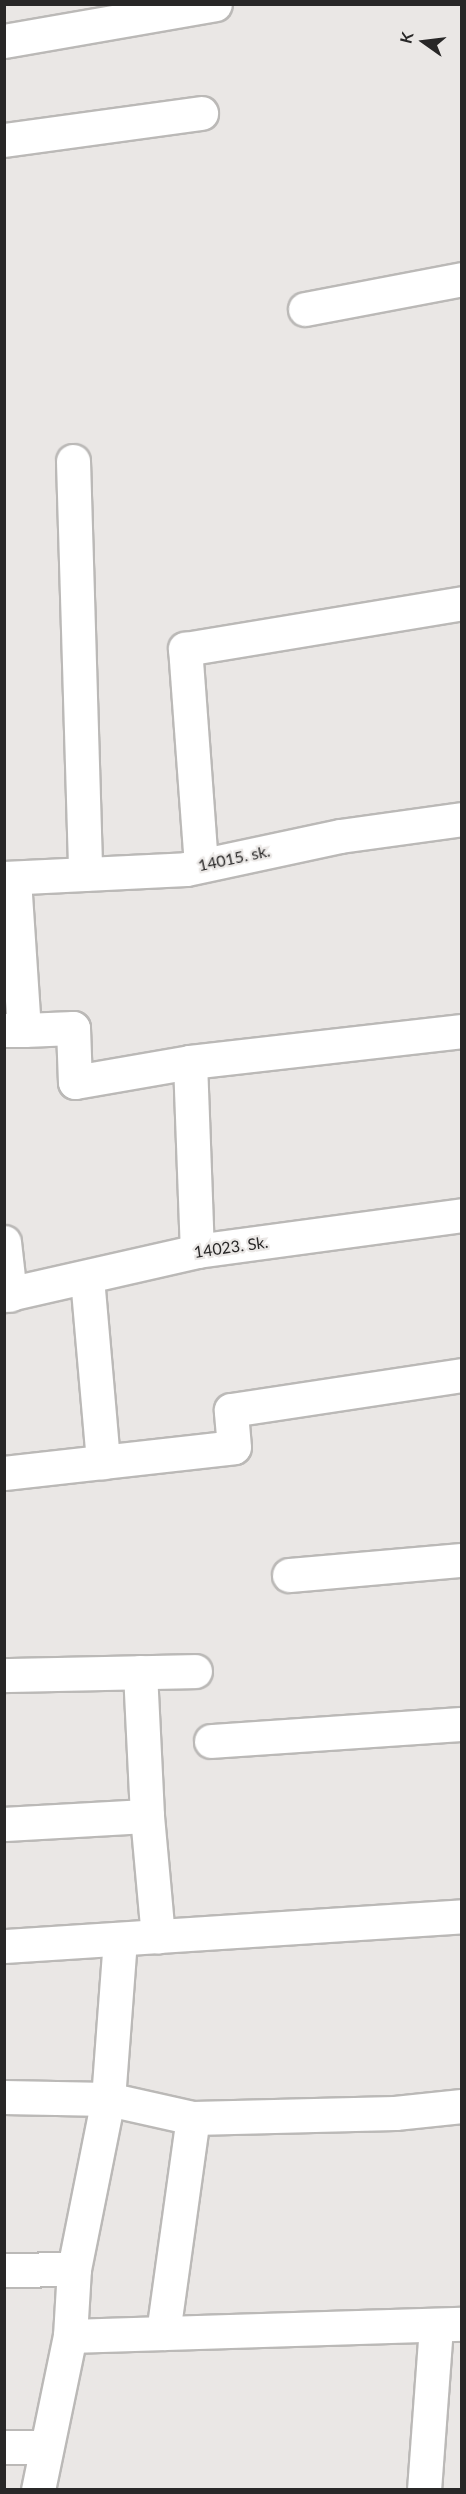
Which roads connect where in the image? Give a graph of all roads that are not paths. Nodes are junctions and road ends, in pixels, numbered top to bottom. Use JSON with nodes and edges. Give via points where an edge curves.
{"nodes":[{"id":1,"x":215,"y":4,"type":"edge"},
{"id":2,"x":4,"y":41,"type":"edge"},
{"id":3,"x":201,"y":113,"type":"dead end"},
{"id":4,"x":4,"y":140,"type":"edge"},
{"id":5,"x":462,"y":279,"type":"edge"},
{"id":6,"x":305,"y":309,"type":"dead end"},
{"id":7,"x":73,"y":461,"type":"dead end"},
{"id":8,"x":462,"y":603,"type":"edge"},
{"id":9,"x":462,"y":819,"type":"edge"},
{"id":10,"x":201,"y":865,"type":"junction"},
{"id":11,"x":85,"y":874,"type":"junction"},
{"id":12,"x":9,"y":878,"type":"edge"},
{"id":13,"x":14,"y":1030,"type":"edge"},
{"id":14,"x":462,"y":1031,"type":"edge"},
{"id":15,"x":190,"y":1062,"type":"junction"},
{"id":16,"x":462,"y":1215,"type":"edge"},
{"id":17,"x":4,"y":1242,"type":"edge"},
{"id":18,"x":197,"y":1251,"type":"junction"},
{"id":19,"x":87,"y":1278,"type":"junction"},
{"id":20,"x":7,"y":1295,"type":"edge"},
{"id":21,"x":462,"y":1375,"type":"edge"},
{"id":22,"x":103,"y":1462,"type":"junction"},
{"id":23,"x":4,"y":1473,"type":"edge"},
{"id":24,"x":462,"y":1560,"type":"edge"},
{"id":25,"x":289,"y":1575,"type":"dead end"},
{"id":26,"x":195,"y":1671,"type":"dead end"},
{"id":27,"x":140,"y":1672,"type":"junction"},
{"id":28,"x":4,"y":1675,"type":"edge"},
{"id":29,"x":462,"y":1724,"type":"edge"},
{"id":30,"x":211,"y":1741,"type":"dead end"},
{"id":31,"x":147,"y":1816,"type":"junction"},
{"id":32,"x":4,"y":1824,"type":"edge"},
{"id":33,"x":462,"y":1916,"type":"edge"},
{"id":34,"x":158,"y":1937,"type":"junction"},
{"id":35,"x":120,"y":1940,"type":"junction"},
{"id":36,"x":4,"y":1946,"type":"edge"},
{"id":37,"x":4,"y":2097,"type":"edge"},
{"id":38,"x":108,"y":2099,"type":"junction"},
{"id":39,"x":462,"y":2106,"type":"edge"},
{"id":40,"x":193,"y":2118,"type":"junction"},
{"id":41,"x":74,"y":2269,"type":"junction"},
{"id":42,"x":4,"y":2270,"type":"edge"},
{"id":43,"x":449,"y":2324,"type":"edge"},
{"id":44,"x":163,"y":2333,"type":"junction"},
{"id":45,"x":70,"y":2336,"type":"junction"},
{"id":46,"x":4,"y":2447,"type":"edge"},
{"id":47,"x":45,"y":2447,"type":"junction"},
{"id":48,"x":38,"y":2490,"type":"edge"},
{"id":49,"x":424,"y":2490,"type":"edge"}],
"edges":[{"from":1,"to":2,"type":"street"},
{"from":3,"to":4,"type":"street"},
{"from":5,"to":6,"type":"street"},
{"from":7,"to":11,"type":"street"},
{"from":8,"to":10,"type":"street","via":[[185,649]]},
{"from":9,"to":10,"type":"street","name":"14015. sk.","via":[[340,836]]},
{"from":10,"to":11,"type":"street","name":"14015. sk."},
{"from":11,"to":12,"type":"street","name":"14015. sk."},
{"from":12,"to":13,"type":"street"},
{"from":13,"to":15,"type":"street","via":[[73,1028],[75,1082]]},
{"from":14,"to":15,"type":"street"},
{"from":15,"to":18,"type":"street"},
{"from":16,"to":18,"type":"street","name":"14023. Sk."},
{"from":17,"to":20,"type":"street"},
{"from":18,"to":19,"type":"street","name":"14023. Sk."},
{"from":19,"to":20,"type":"street","name":"14023. Sk."},
{"from":19,"to":22,"type":"street"},
{"from":21,"to":22,"type":"street","via":[[231,1410],[234,1447]]},
{"from":22,"to":23,"type":"street"},
{"from":24,"to":25,"type":"street"},
{"from":26,"to":27,"type":"street"},
{"from":27,"to":28,"type":"street"},
{"from":27,"to":31,"type":"street"},
{"from":29,"to":30,"type":"street"},
{"from":31,"to":32,"type":"street"},
{"from":31,"to":34,"type":"street"},
{"from":33,"to":34,"type":"street"},
{"from":34,"to":35,"type":"street"},
{"from":35,"to":36,"type":"street"},
{"from":35,"to":38,"type":"street"},
{"from":37,"to":38,"type":"street"},
{"from":38,"to":40,"type":"street"},
{"from":38,"to":41,"type":"street"},
{"from":39,"to":40,"type":"street","via":[[395,2113]]},
{"from":40,"to":44,"type":"street"},
{"from":41,"to":42,"type":"street"},
{"from":41,"to":45,"type":"street"},
{"from":43,"to":44,"type":"street"},
{"from":43,"to":49,"type":"street"},
{"from":44,"to":45,"type":"street"},
{"from":45,"to":47,"type":"street"},
{"from":46,"to":47,"type":"street"},
{"from":47,"to":48,"type":"street"}]}
